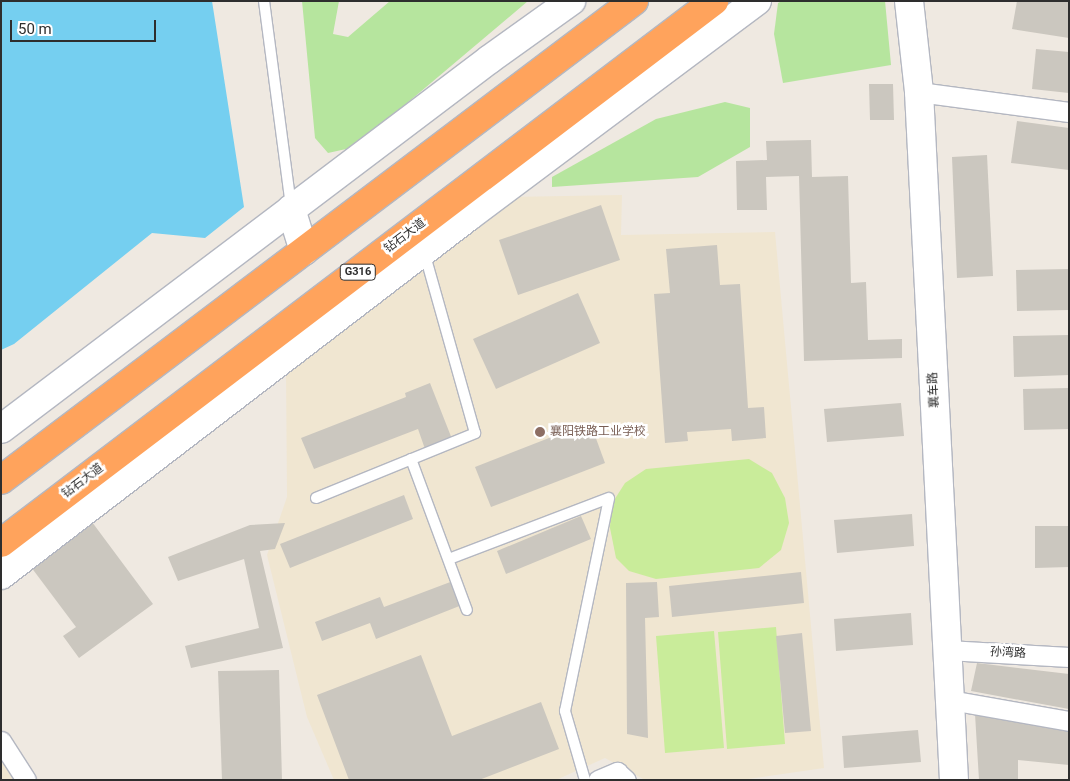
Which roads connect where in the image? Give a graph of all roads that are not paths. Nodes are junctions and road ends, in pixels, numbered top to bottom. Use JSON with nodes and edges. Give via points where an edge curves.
{"nodes":[{"id":1,"x":264,"y":1,"type":"edge"},
{"id":2,"x":634,"y":1,"type":"edge"},
{"id":3,"x":714,"y":1,"type":"edge"},
{"id":4,"x":757,"y":1,"type":"edge"},
{"id":5,"x":909,"y":1,"type":"edge"},
{"id":6,"x":562,"y":4,"type":"edge"},
{"id":7,"x":919,"y":92,"type":"junction"},
{"id":8,"x":1069,"y":112,"type":"edge"},
{"id":9,"x":291,"y":209,"type":"junction"},
{"id":10,"x":304,"y":251,"type":"junction"},
{"id":11,"x":424,"y":251,"type":"junction"},
{"id":12,"x":1,"y":430,"type":"edge"},
{"id":13,"x":411,"y":459,"type":"junction"},
{"id":14,"x":108,"y":477,"type":"junction"},
{"id":15,"x":1,"y":480,"type":"edge"},
{"id":16,"x":316,"y":498,"type":"dead end"},
{"id":17,"x":1,"y":543,"type":"edge"},
{"id":18,"x":449,"y":559,"type":"junction"},
{"id":19,"x":1,"y":575,"type":"edge"},
{"id":20,"x":468,"y":610,"type":"dead end"},
{"id":21,"x":947,"y":650,"type":"junction"},
{"id":22,"x":1069,"y":656,"type":"edge"},
{"id":23,"x":950,"y":700,"type":"junction"},
{"id":24,"x":1069,"y":721,"type":"edge"},
{"id":25,"x":1,"y":741,"type":"edge"},
{"id":26,"x":26,"y":780,"type":"edge"},
{"id":27,"x":585,"y":780,"type":"edge"},
{"id":28,"x":598,"y":780,"type":"edge"},
{"id":29,"x":626,"y":780,"type":"edge"},
{"id":30,"x":954,"y":780,"type":"edge"}],
"edges":[{"from":1,"to":9,"type":"lane"},
{"from":2,"to":10,"type":"highway"},
{"from":3,"to":14,"type":"highway","name":"钻石大道","number":"G316"},
{"from":4,"to":11,"type":"street"},
{"from":5,"to":7,"type":"street","name":"襄车路"},
{"from":6,"to":9,"type":"street"},
{"from":7,"to":8,"type":"street"},
{"from":7,"to":21,"type":"street","name":"襄车路"},
{"from":9,"to":10,"type":"street"},
{"from":9,"to":12,"type":"street"},
{"from":10,"to":15,"type":"highway"},
{"from":11,"to":13,"type":"lane","via":[[475,433]]},
{"from":11,"to":14,"type":"street"},
{"from":13,"to":16,"type":"lane"},
{"from":13,"to":18,"type":"lane"},
{"from":14,"to":17,"type":"highway","name":"钻石大道","number":"G316"},
{"from":14,"to":19,"type":"street"},
{"from":18,"to":20,"type":"lane"},
{"from":18,"to":27,"type":"lane","via":[[609,498],[565,711]]},
{"from":21,"to":22,"type":"street","name":"孙湾路"},
{"from":21,"to":23,"type":"street","name":"襄车路"},
{"from":23,"to":24,"type":"street"},
{"from":23,"to":30,"type":"street","name":"襄车路"},
{"from":25,"to":26,"type":"street"},
{"from":28,"to":29,"type":"street","via":[[618,772]]}]}
